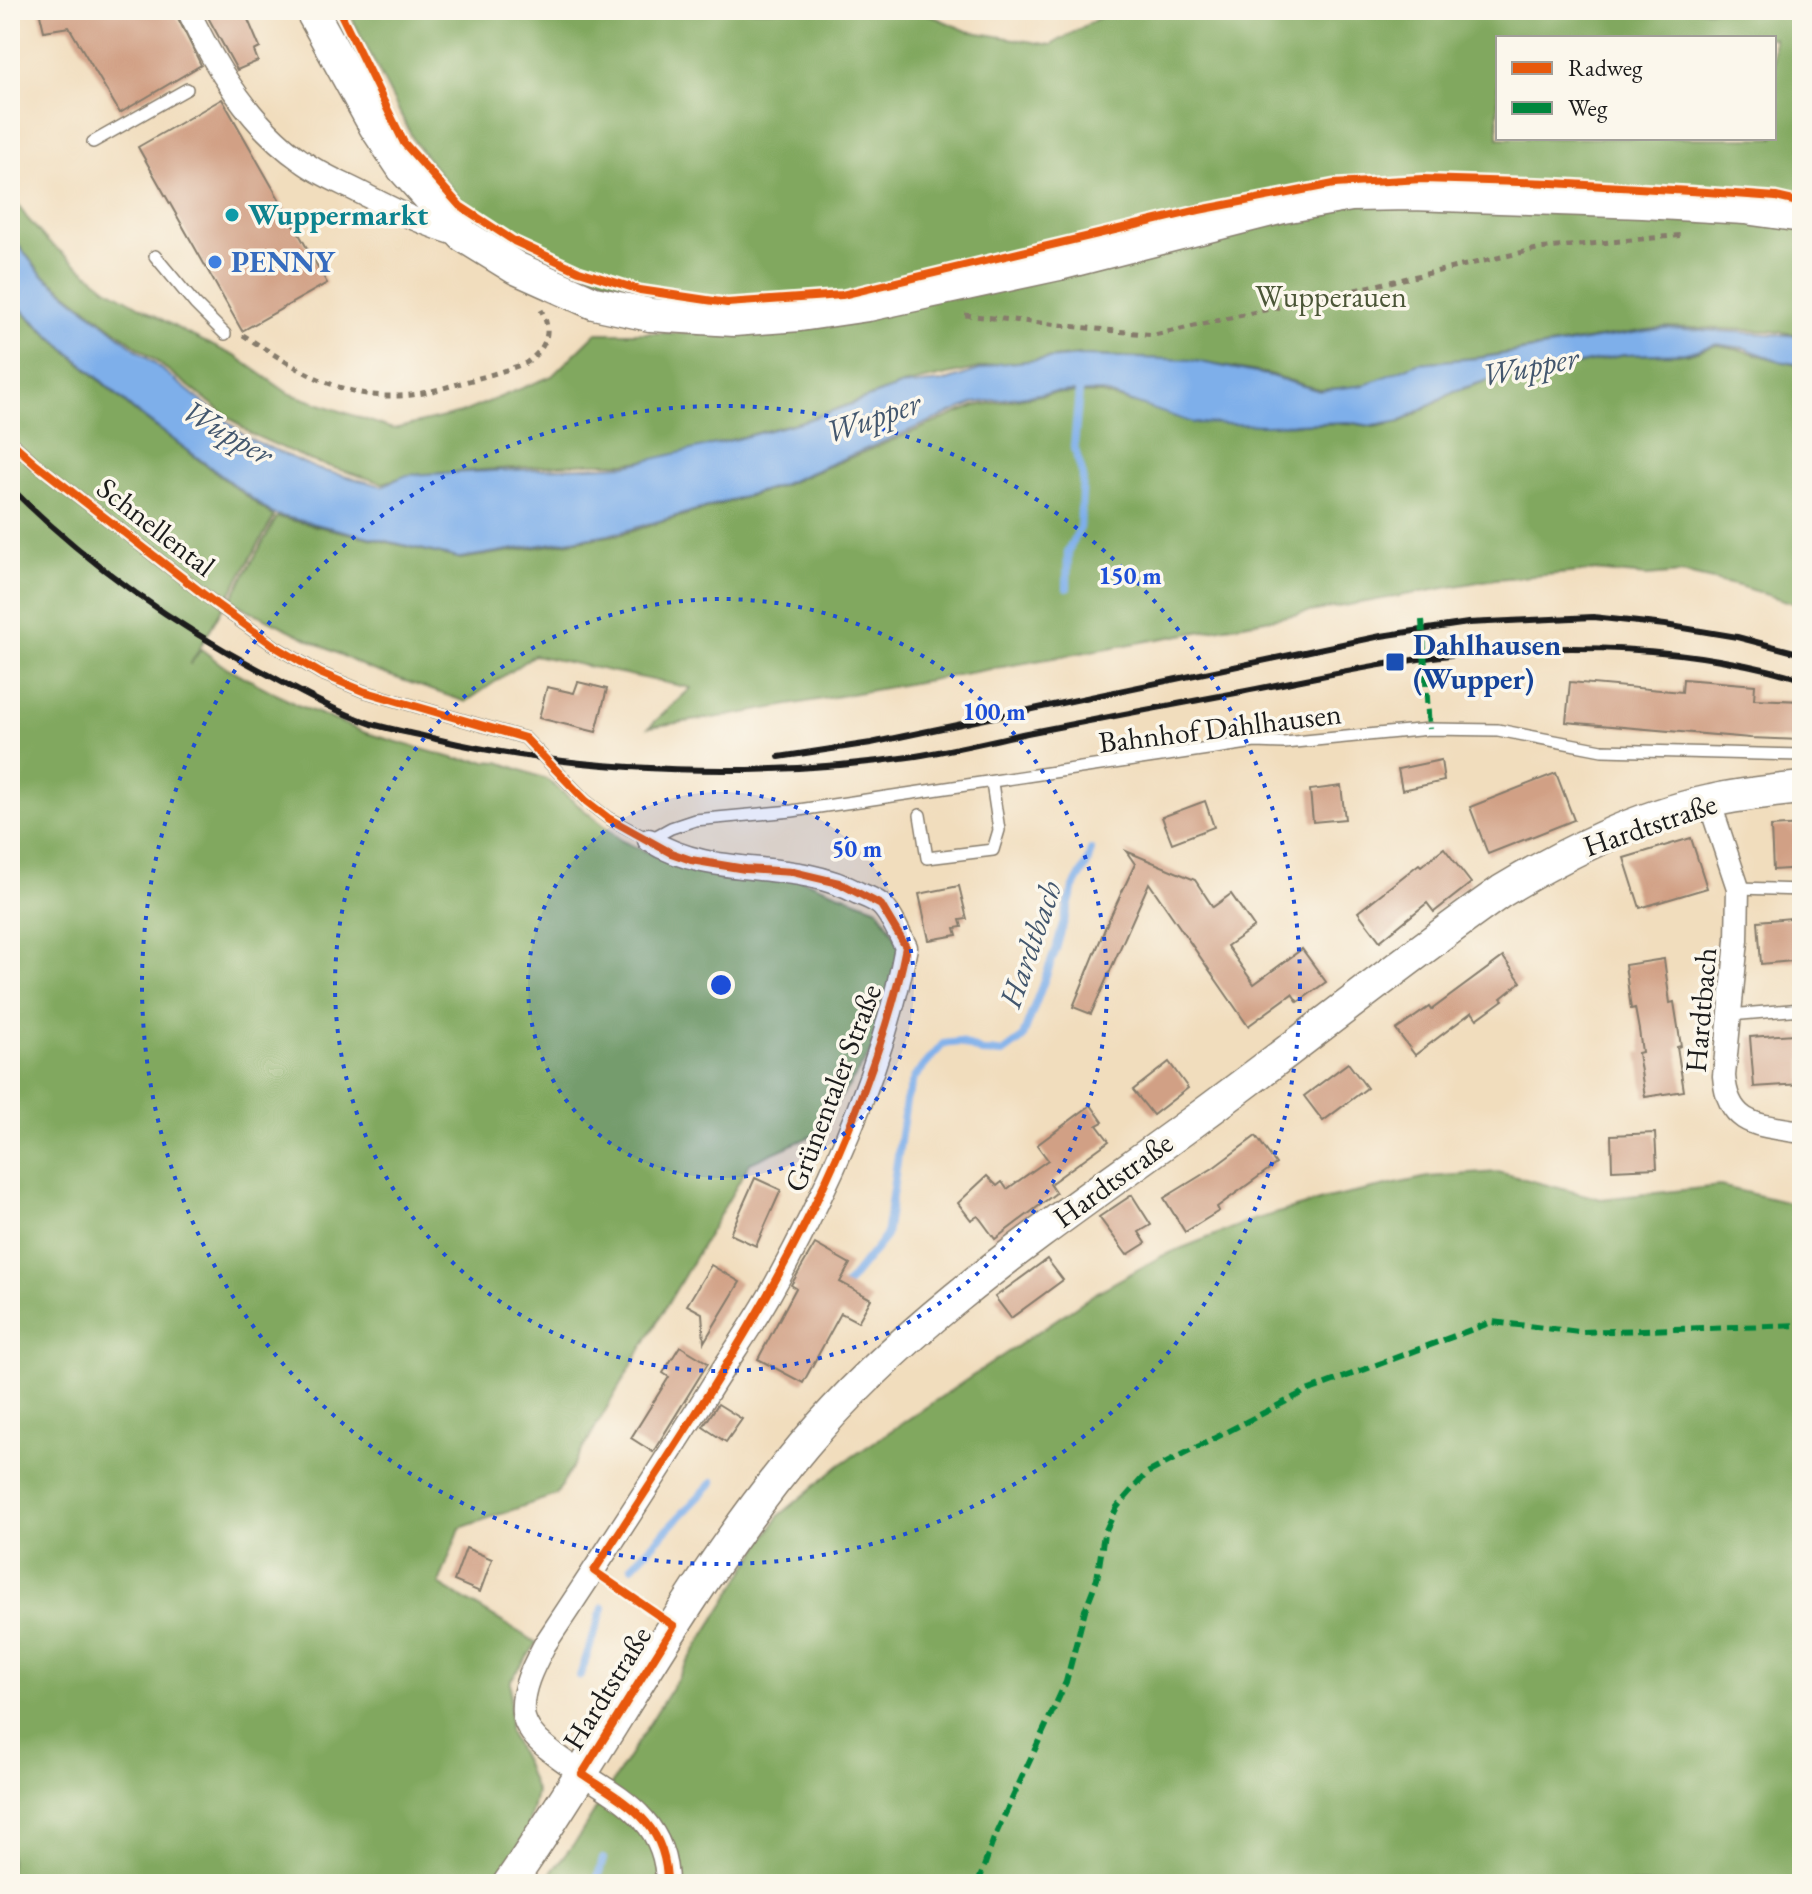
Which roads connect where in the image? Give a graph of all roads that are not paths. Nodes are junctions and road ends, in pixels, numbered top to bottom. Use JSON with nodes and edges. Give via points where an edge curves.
{"nodes":[{"id":1,"x":188,"y":10,"type":"edge"},
{"id":2,"x":311,"y":10,"type":"edge"},
{"id":3,"x":187,"y":89,"type":"dead end"},
{"id":4,"x":93,"y":142,"type":"dead end"},
{"id":5,"x":1802,"y":216,"type":"edge"},
{"id":6,"x":464,"y":236,"type":"junction"},
{"id":7,"x":155,"y":256,"type":"dead end"},
{"id":8,"x":225,"y":334,"type":"dead end"},
{"id":9,"x":10,"y":441,"type":"edge"},
{"id":10,"x":276,"y":647,"type":"joint"},
{"id":11,"x":1802,"y":755,"type":"edge"},
{"id":12,"x":992,"y":783,"type":"junction"},
{"id":13,"x":1802,"y":788,"type":"edge"},
{"id":14,"x":1709,"y":801,"type":"junction"},
{"id":15,"x":920,"y":815,"type":"dead end"},
{"id":16,"x":649,"y":840,"type":"junction"},
{"id":17,"x":1738,"y":888,"type":"junction"},
{"id":18,"x":1802,"y":890,"type":"edge"},
{"id":19,"x":1802,"y":1009,"type":"edge"},
{"id":20,"x":1730,"y":1015,"type":"junction"},
{"id":21,"x":1802,"y":1132,"type":"edge"},
{"id":22,"x":582,"y":1774,"type":"junction"},
{"id":23,"x":509,"y":1884,"type":"edge"},
{"id":24,"x":667,"y":1884,"type":"edge"}],
"edges":[{"from":1,"to":6,"type":"street","via":[[227,80],[298,159],[401,213]]},
{"from":2,"to":6,"type":"main road","via":[[403,168]]},
{"from":3,"to":4,"type":"lane"},
{"from":5,"to":6,"type":"main road","via":[[1643,202],[1351,195],[868,305],[734,320],[689,319],[594,303],[516,268]]},
{"from":7,"to":8,"type":"lane"},
{"from":9,"to":10,"type":"lane","name":"Schnellental"},
{"from":10,"to":16,"type":"lane","name":"Grünentaler Straße","via":[[363,691],[525,738],[586,801]]},
{"from":11,"to":12,"type":"lane","name":"Bahnhof Dahlhausen","via":[[1602,750],[1498,730],[1429,729],[1255,742]]},
{"from":12,"to":15,"type":"lane","via":[[999,830],[993,850],[927,858]]},
{"from":12,"to":16,"type":"lane","name":"Bahnhof Dahlhausen","via":[[695,820]]},
{"from":13,"to":14,"type":"main road","name":"Hardtstraße"},
{"from":14,"to":17,"type":"street","name":"Hardtbach"},
{"from":14,"to":22,"type":"main road","name":"Hardtstraße","via":[[1581,847],[1502,891],[975,1284],[864,1380],[805,1444],[674,1626]]},
{"from":16,"to":22,"type":"street","name":"Grünentaler Straße","via":[[691,860],[839,883],[881,905],[906,947],[879,1047],[805,1228],[768,1298],[533,1665],[523,1697],[530,1731]]},
{"from":17,"to":18,"type":"lane"},
{"from":17,"to":20,"type":"street","name":"Hardtbach"},
{"from":19,"to":20,"type":"lane"},
{"from":20,"to":21,"type":"street","name":"Hardtbach","via":[[1724,1076],[1731,1108],[1756,1123]]},
{"from":22,"to":23,"type":"main road"},
{"from":22,"to":24,"type":"street","name":"Grünentaler Straße","via":[[645,1818],[665,1856]]}]}
